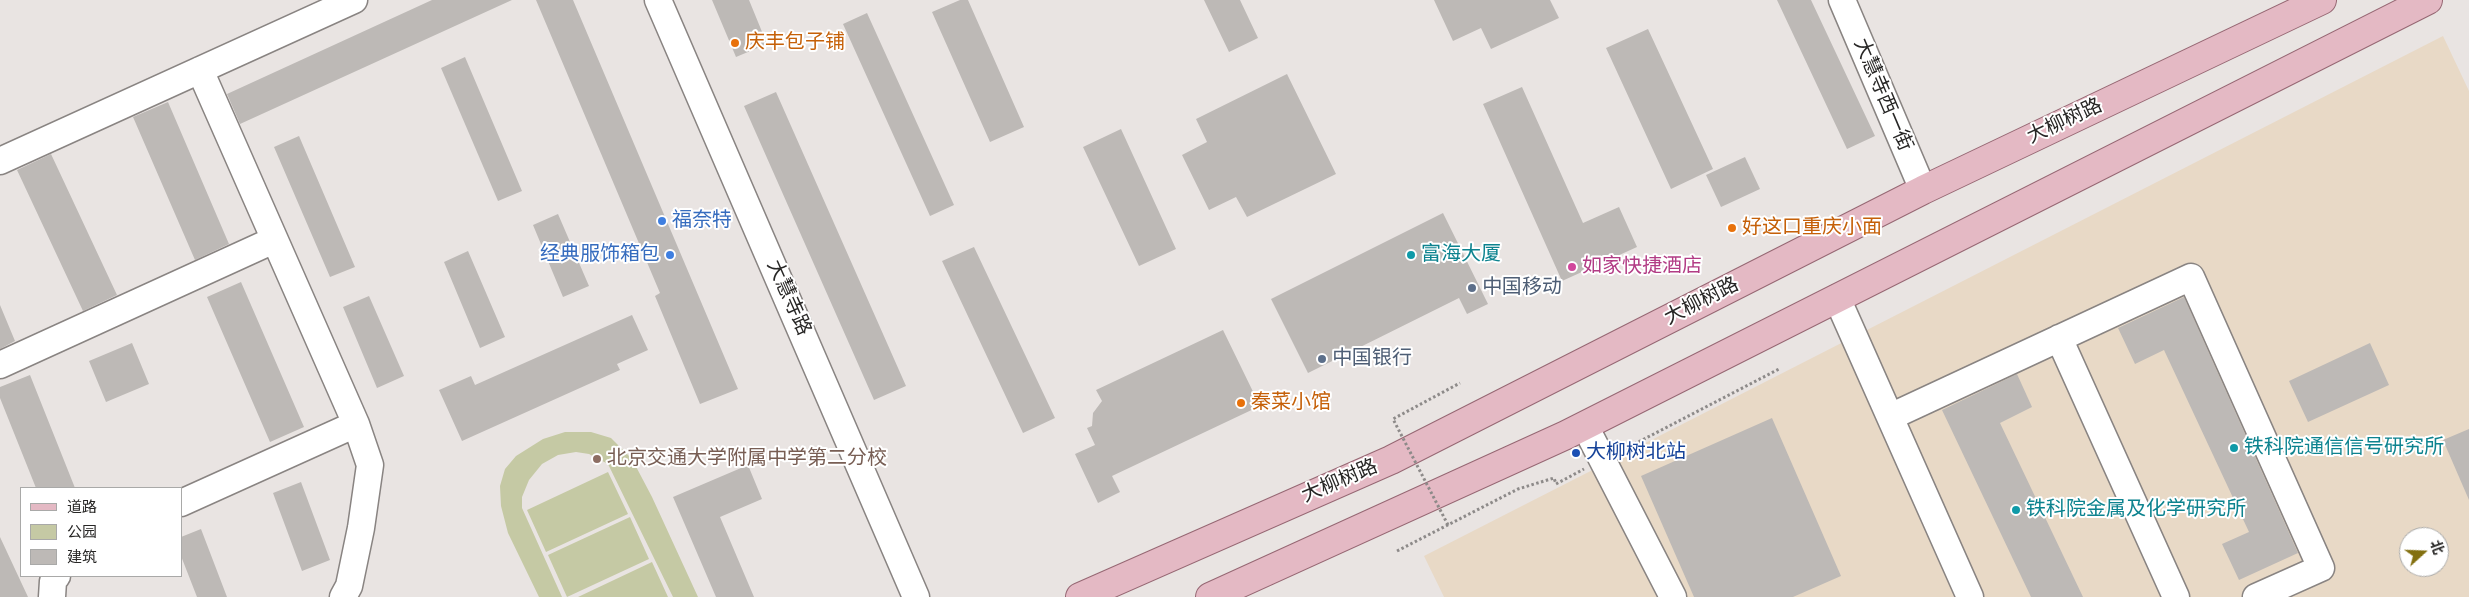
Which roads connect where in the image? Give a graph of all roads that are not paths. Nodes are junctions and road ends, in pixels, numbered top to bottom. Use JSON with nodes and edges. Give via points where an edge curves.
{"nodes":[{"id":1,"x":354,"y":0,"type":"edge"},
{"id":2,"x":658,"y":0,"type":"edge"},
{"id":3,"x":1842,"y":0,"type":"edge"},
{"id":4,"x":2322,"y":0,"type":"edge"},
{"id":5,"x":2428,"y":0,"type":"edge"},
{"id":6,"x":200,"y":70,"type":"junction"},
{"id":7,"x":0,"y":161,"type":"edge"},
{"id":8,"x":1923,"y":190,"type":"junction"},
{"id":9,"x":274,"y":240,"type":"junction"},
{"id":10,"x":1837,"y":298,"type":"junction"},
{"id":11,"x":2060,"y":338,"type":"junction"},
{"id":12,"x":0,"y":365,"type":"edge"},
{"id":13,"x":1890,"y":417,"type":"junction"},
{"id":14,"x":356,"y":424,"type":"junction"},
{"id":15,"x":1585,"y":426,"type":"junction"},
{"id":16,"x":182,"y":503,"type":"edge"},
{"id":17,"x":56,"y":577,"type":"edge"},
{"id":18,"x":52,"y":597,"type":"edge"},
{"id":19,"x":344,"y":597,"type":"edge"},
{"id":20,"x":916,"y":597,"type":"edge"},
{"id":21,"x":1080,"y":597,"type":"edge"},
{"id":22,"x":1210,"y":597,"type":"edge"},
{"id":23,"x":1673,"y":597,"type":"edge"},
{"id":24,"x":1970,"y":597,"type":"edge"},
{"id":25,"x":2176,"y":597,"type":"edge"},
{"id":26,"x":2256,"y":597,"type":"edge"}],
"edges":[{"from":1,"to":6,"type":"street"},
{"from":2,"to":20,"type":"street","name":"大慧寺路"},
{"from":3,"to":8,"type":"street","name":"大慧寺西一街"},
{"from":4,"to":8,"type":"main road","name":"大柳树路"},
{"from":5,"to":10,"type":"main road"},
{"from":6,"to":7,"type":"street"},
{"from":6,"to":9,"type":"street"},
{"from":8,"to":21,"type":"main road","name":"大柳树路","via":[[1391,460]]},
{"from":9,"to":12,"type":"street"},
{"from":9,"to":14,"type":"street"},
{"from":10,"to":13,"type":"street"},
{"from":10,"to":15,"type":"main road"},
{"from":11,"to":13,"type":"street"},
{"from":11,"to":25,"type":"street"},
{"from":11,"to":26,"type":"street","via":[[2191,277],[2321,568]]},
{"from":13,"to":24,"type":"street"},
{"from":14,"to":16,"type":"street"},
{"from":14,"to":19,"type":"street","via":[[370,465],[361,528]]},
{"from":15,"to":22,"type":"main road"},
{"from":15,"to":23,"type":"street"},
{"from":17,"to":18,"type":"street"}]}
